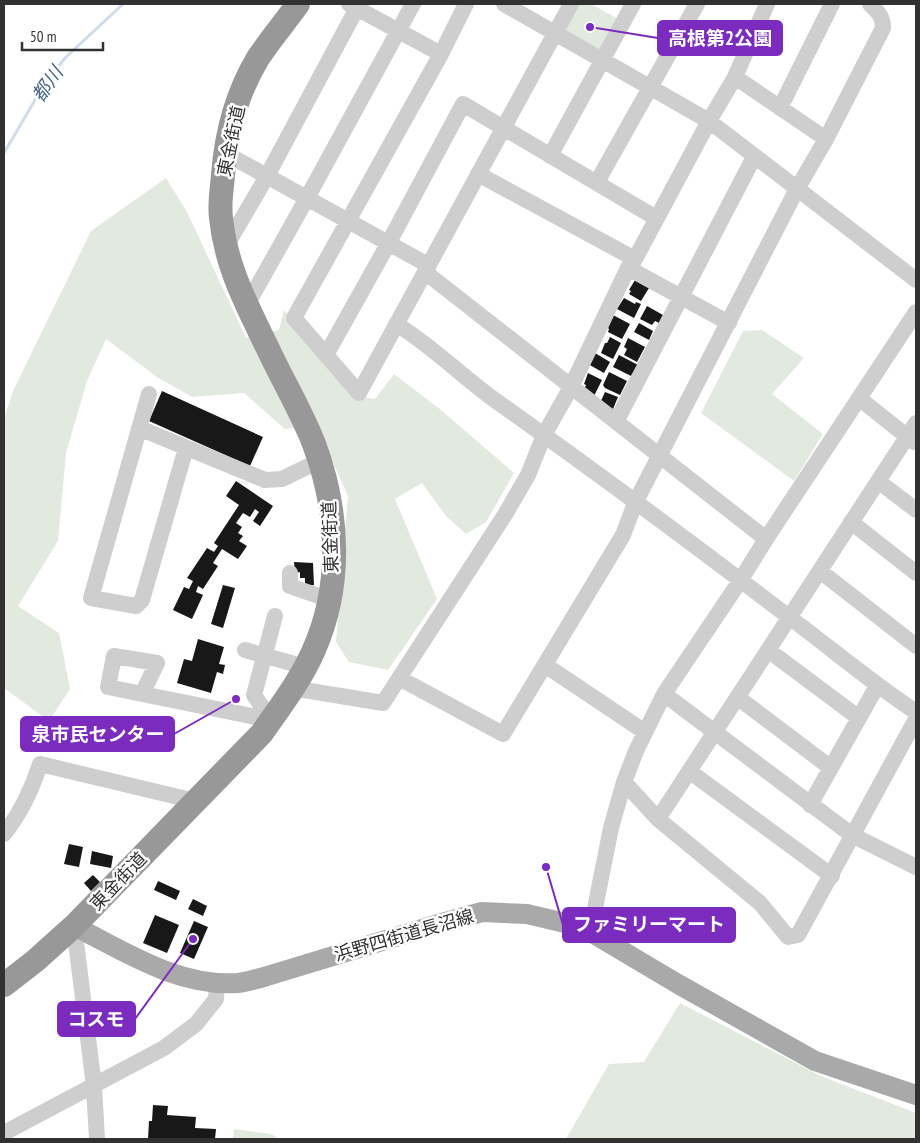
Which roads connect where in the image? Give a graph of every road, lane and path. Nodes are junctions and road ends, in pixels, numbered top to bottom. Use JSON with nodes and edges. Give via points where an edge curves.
{"nodes":[{"id":1,"x":298,"y":4,"type":"edge"},
{"id":2,"x":413,"y":4,"type":"edge"},
{"id":3,"x":466,"y":4,"type":"edge"},
{"id":4,"x":571,"y":4,"type":"edge"},
{"id":5,"x":633,"y":4,"type":"edge"},
{"id":6,"x":697,"y":4,"type":"edge"},
{"id":7,"x":767,"y":4,"type":"edge"},
{"id":8,"x":832,"y":4,"type":"edge"},
{"id":9,"x":870,"y":4,"type":"edge"},
{"id":10,"x":509,"y":5,"type":"edge"},
{"id":11,"x":353,"y":6,"type":"edge"},
{"id":12,"x":398,"y":30,"type":"junction"},
{"id":13,"x":554,"y":33,"type":"junction"},
{"id":14,"x":441,"y":54,"type":"junction"},
{"id":15,"x":602,"y":61,"type":"junction"},
{"id":16,"x":735,"y":77,"type":"junction"},
{"id":17,"x":650,"y":88,"type":"junction"},
{"id":18,"x":780,"y":108,"type":"junction"},
{"id":19,"x":709,"y":121,"type":"junction"},
{"id":20,"x":502,"y":129,"type":"junction"},
{"id":21,"x":826,"y":139,"type":"junction"},
{"id":22,"x":225,"y":153,"type":"junction"},
{"id":23,"x":550,"y":156,"type":"junction"},
{"id":24,"x":754,"y":157,"type":"junction"},
{"id":25,"x":478,"y":174,"type":"junction"},
{"id":26,"x":267,"y":176,"type":"junction"},
{"id":27,"x":597,"y":182,"type":"junction"},
{"id":28,"x":797,"y":189,"type":"junction"},
{"id":29,"x":307,"y":198,"type":"junction"},
{"id":30,"x":656,"y":218,"type":"junction"},
{"id":31,"x":347,"y":220,"type":"junction"},
{"id":32,"x":388,"y":244,"type":"junction"},
{"id":33,"x":225,"y":248,"type":"junction"},
{"id":34,"x":631,"y":263,"type":"junction"},
{"id":35,"x":427,"y":268,"type":"junction"},
{"id":36,"x":916,"y":280,"type":"edge"},
{"id":37,"x":681,"y":296,"type":"junction"},
{"id":38,"x":246,"y":305,"type":"junction"},
{"id":39,"x":916,"y":312,"type":"edge"},
{"id":40,"x":729,"y":323,"type":"junction"},
{"id":41,"x":396,"y":324,"type":"junction"},
{"id":42,"x":326,"y":355,"type":"junction"},
{"id":43,"x":571,"y":387,"type":"junction"},
{"id":44,"x":149,"y":394,"type":"dead end"},
{"id":45,"x":860,"y":400,"type":"junction"},
{"id":46,"x":616,"y":422,"type":"junction"},
{"id":47,"x":140,"y":428,"type":"junction"},
{"id":48,"x":913,"y":434,"type":"edge"},
{"id":49,"x":544,"y":435,"type":"junction"},
{"id":50,"x":186,"y":448,"type":"junction"},
{"id":51,"x":660,"y":457,"type":"junction"},
{"id":52,"x":319,"y":460,"type":"junction"},
{"id":53,"x":878,"y":481,"type":"junction"},
{"id":54,"x":635,"y":503,"type":"junction"},
{"id":55,"x":916,"y":510,"type":"edge"},
{"id":56,"x":852,"y":522,"type":"junction"},
{"id":57,"x":766,"y":540,"type":"junction"},
{"id":58,"x":820,"y":571,"type":"junction"},
{"id":59,"x":290,"y":573,"type":"dead end"},
{"id":60,"x":916,"y":573,"type":"edge"},
{"id":61,"x":740,"y":581,"type":"junction"},
{"id":62,"x":330,"y":600,"type":"junction"},
{"id":63,"x":275,"y":616,"type":"dead end"},
{"id":64,"x":789,"y":617,"type":"junction"},
{"id":65,"x":916,"y":646,"type":"edge"},
{"id":66,"x":245,"y":650,"type":"dead end"},
{"id":67,"x":768,"y":650,"type":"junction"},
{"id":68,"x":264,"y":656,"type":"junction"},
{"id":69,"x":545,"y":665,"type":"junction"},
{"id":70,"x":305,"y":667,"type":"junction"},
{"id":71,"x":399,"y":678,"type":"junction"},
{"id":72,"x":877,"y":686,"type":"junction"},
{"id":73,"x":292,"y":688,"type":"junction"},
{"id":74,"x":142,"y":694,"type":"dead end"},
{"id":75,"x":664,"y":694,"type":"junction"},
{"id":76,"x":737,"y":697,"type":"junction"},
{"id":77,"x":916,"y":712,"type":"edge"},
{"id":78,"x":859,"y":718,"type":"junction"},
{"id":79,"x":916,"y":719,"type":"edge"},
{"id":80,"x":271,"y":720,"type":"junction"},
{"id":81,"x":645,"y":732,"type":"junction"},
{"id":82,"x":715,"y":732,"type":"junction"},
{"id":83,"x":831,"y":768,"type":"junction"},
{"id":84,"x":689,"y":771,"type":"junction"},
{"id":85,"x":624,"y":782,"type":"junction"},
{"id":86,"x":195,"y":801,"type":"junction"},
{"id":87,"x":810,"y":804,"type":"junction"},
{"id":88,"x":658,"y":819,"type":"junction"},
{"id":89,"x":4,"y":834,"type":"edge"},
{"id":90,"x":852,"y":835,"type":"junction"},
{"id":91,"x":916,"y":867,"type":"edge"},
{"id":92,"x":832,"y":876,"type":"junction"},
{"id":93,"x":74,"y":926,"type":"junction"},
{"id":94,"x":593,"y":933,"type":"junction"},
{"id":95,"x":216,"y":983,"type":"junction"},
{"id":96,"x":4,"y":985,"type":"edge"},
{"id":97,"x":94,"y":1086,"type":"junction"},
{"id":98,"x":916,"y":1095,"type":"edge"},
{"id":99,"x":4,"y":1133,"type":"edge"},
{"id":100,"x":97,"y":1139,"type":"edge"}],
"edges":[{"from":1,"to":22,"type":"highway","name":"東金街道","via":[[258,59],[245,84]]},
{"from":2,"to":12,"type":"street"},
{"from":3,"to":14,"type":"street"},
{"from":4,"to":13,"type":"street"},
{"from":5,"to":15,"type":"street"},
{"from":6,"to":17,"type":"street"},
{"from":7,"to":16,"type":"street"},
{"from":8,"to":18,"type":"street"},
{"from":9,"to":21,"type":"street","via":[[883,20],[883,28]]},
{"from":10,"to":13,"type":"street"},
{"from":11,"to":12,"type":"street"},
{"from":11,"to":26,"type":"street"},
{"from":12,"to":14,"type":"street"},
{"from":12,"to":29,"type":"street"},
{"from":13,"to":15,"type":"street"},
{"from":13,"to":20,"type":"street"},
{"from":14,"to":31,"type":"street"},
{"from":15,"to":17,"type":"street"},
{"from":15,"to":23,"type":"street"},
{"from":16,"to":18,"type":"street"},
{"from":16,"to":19,"type":"street"},
{"from":17,"to":19,"type":"street"},
{"from":17,"to":27,"type":"street"},
{"from":18,"to":21,"type":"street"},
{"from":19,"to":24,"type":"street"},
{"from":19,"to":30,"type":"street"},
{"from":20,"to":23,"type":"street"},
{"from":20,"to":25,"type":"street"},
{"from":20,"to":32,"type":"street","via":[[463,104]]},
{"from":21,"to":28,"type":"street"},
{"from":22,"to":26,"type":"street"},
{"from":22,"to":33,"type":"highway","name":"東金街道","via":[[220,216]]},
{"from":23,"to":27,"type":"street"},
{"from":24,"to":28,"type":"street"},
{"from":24,"to":37,"type":"street"},
{"from":25,"to":34,"type":"street"},
{"from":25,"to":35,"type":"street"},
{"from":26,"to":29,"type":"street"},
{"from":26,"to":33,"type":"street"},
{"from":27,"to":30,"type":"street"},
{"from":28,"to":36,"type":"street"},
{"from":28,"to":40,"type":"street"},
{"from":29,"to":31,"type":"street"},
{"from":29,"to":38,"type":"street"},
{"from":30,"to":34,"type":"street"},
{"from":31,"to":32,"type":"street"},
{"from":31,"to":42,"type":"street","via":[[294,318]]},
{"from":32,"to":35,"type":"street"},
{"from":32,"to":42,"type":"street"},
{"from":33,"to":38,"type":"highway","name":"東金街道"},
{"from":34,"to":37,"type":"street"},
{"from":34,"to":43,"type":"street"},
{"from":35,"to":41,"type":"street"},
{"from":35,"to":43,"type":"street"},
{"from":37,"to":40,"type":"street"},
{"from":37,"to":46,"type":"street"},
{"from":38,"to":52,"type":"highway","name":"東金街道"},
{"from":39,"to":45,"type":"street"},
{"from":40,"to":51,"type":"street"},
{"from":41,"to":42,"type":"street","via":[[359,393]]},
{"from":41,"to":49,"type":"street"},
{"from":43,"to":46,"type":"street"},
{"from":43,"to":49,"type":"street"},
{"from":44,"to":47,"type":"street"},
{"from":45,"to":48,"type":"street"},
{"from":45,"to":57,"type":"street"},
{"from":46,"to":51,"type":"street"},
{"from":47,"to":50,"type":"street"},
{"from":47,"to":50,"type":"street","via":[[91,598],[136,606],[142,600]]},
{"from":48,"to":53,"type":"street"},
{"from":49,"to":54,"type":"street"},
{"from":49,"to":71,"type":"street","via":[[528,475],[506,512]]},
{"from":50,"to":52,"type":"street","via":[[264,480],[282,479]]},
{"from":51,"to":54,"type":"street"},
{"from":51,"to":57,"type":"street"},
{"from":52,"to":62,"type":"highway","name":"東金街道","via":[[329,493],[333,525]]},
{"from":53,"to":55,"type":"street"},
{"from":53,"to":56,"type":"street"},
{"from":54,"to":61,"type":"street"},
{"from":54,"to":69,"type":"street","via":[[623,535]]},
{"from":56,"to":58,"type":"street"},
{"from":56,"to":60,"type":"street"},
{"from":57,"to":61,"type":"street"},
{"from":58,"to":64,"type":"street"},
{"from":58,"to":65,"type":"street"},
{"from":59,"to":62,"type":"street","via":[[290,586]]},
{"from":61,"to":64,"type":"street"},
{"from":61,"to":75,"type":"street"},
{"from":62,"to":70,"type":"highway","name":"東金街道"},
{"from":63,"to":68,"type":"street"},
{"from":64,"to":67,"type":"street"},
{"from":64,"to":72,"type":"street"},
{"from":66,"to":68,"type":"street"},
{"from":67,"to":76,"type":"street"},
{"from":67,"to":78,"type":"street"},
{"from":68,"to":70,"type":"street"},
{"from":68,"to":80,"type":"street","via":[[254,695]]},
{"from":69,"to":71,"type":"street","via":[[503,734]]},
{"from":69,"to":81,"type":"street"},
{"from":70,"to":73,"type":"highway","name":"東金街道"},
{"from":71,"to":73,"type":"street","via":[[383,703]]},
{"from":72,"to":77,"type":"street"},
{"from":72,"to":78,"type":"street"},
{"from":73,"to":80,"type":"highway","name":"東金街道"},
{"from":74,"to":80,"type":"street"},
{"from":75,"to":81,"type":"street"},
{"from":75,"to":82,"type":"street"},
{"from":76,"to":82,"type":"street"},
{"from":76,"to":83,"type":"street"},
{"from":78,"to":83,"type":"street"},
{"from":79,"to":90,"type":"street"},
{"from":80,"to":86,"type":"highway","name":"東金街道"},
{"from":81,"to":85,"type":"street"},
{"from":82,"to":84,"type":"street"},
{"from":82,"to":87,"type":"street"},
{"from":83,"to":87,"type":"street"},
{"from":84,"to":88,"type":"street"},
{"from":84,"to":92,"type":"street"},
{"from":85,"to":88,"type":"street"},
{"from":85,"to":94,"type":"street","via":[[611,828]]},
{"from":86,"to":89,"type":"street","via":[[40,764],[15,820]]},
{"from":86,"to":93,"type":"highway","name":"東金街道"},
{"from":87,"to":90,"type":"street"},
{"from":88,"to":92,"type":"street","via":[[760,903],[788,937],[798,935]]},
{"from":90,"to":91,"type":"street"},
{"from":90,"to":92,"type":"street"},
{"from":93,"to":95,"type":"main road","name":"浜野四街道長沼線","via":[[161,970]]},
{"from":93,"to":96,"type":"highway","name":"東金街道"},
{"from":93,"to":97,"type":"street"},
{"from":94,"to":95,"type":"main road","name":"浜野四街道長沼線","via":[[582,927],[527,914],[482,912],[264,977],[240,983]]},
{"from":94,"to":98,"type":"main road","name":"浜野四街道長沼線","via":[[815,1061]]},
{"from":95,"to":97,"type":"street","via":[[216,999],[196,1024],[164,1048]]},
{"from":97,"to":99,"type":"street"},
{"from":97,"to":100,"type":"street"}]}
